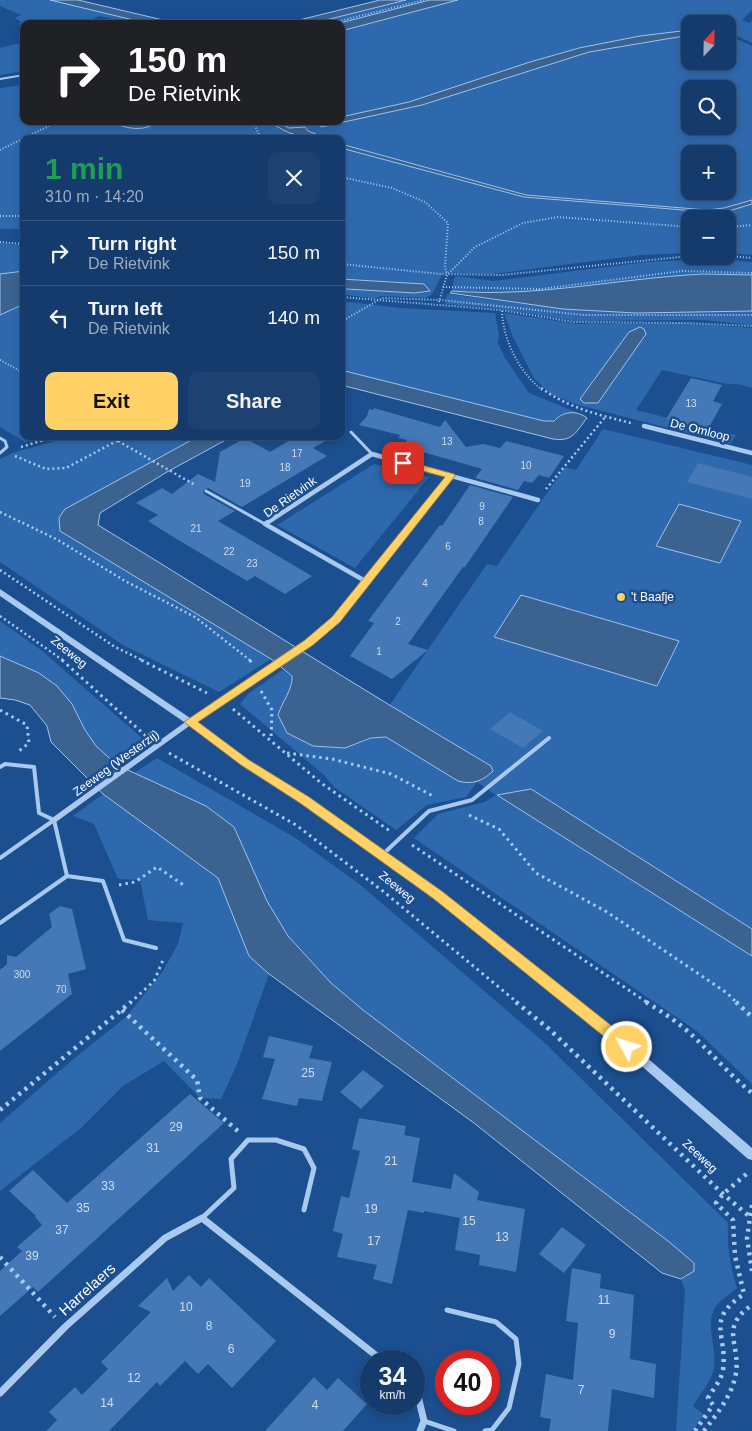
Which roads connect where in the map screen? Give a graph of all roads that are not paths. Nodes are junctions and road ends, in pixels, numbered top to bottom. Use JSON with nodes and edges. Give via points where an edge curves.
{"nodes":[{"id":1,"x":20,"y":76,"type":"edge"},
{"id":2,"x":0,"y":79,"type":"edge"},
{"id":3,"x":644,"y":426,"type":"road end"},
{"id":4,"x":351,"y":432,"type":"dead end"},
{"id":5,"x":0,"y":438,"type":"edge"},
{"id":6,"x":2,"y":453,"type":"edge"},
{"id":7,"x":752,"y":453,"type":"edge"},
{"id":8,"x":372,"y":454,"type":"junction"},
{"id":9,"x":451,"y":476,"type":"junction"},
{"id":10,"x":206,"y":491,"type":"road end"},
{"id":11,"x":538,"y":500,"type":"road end"},
{"id":12,"x":265,"y":524,"type":"junction"},
{"id":13,"x":367,"y":582,"type":"junction"},
{"id":14,"x":0,"y":592,"type":"edge"},
{"id":15,"x":190,"y":722,"type":"junction"},
{"id":16,"x":549,"y":738,"type":"dead end"},
{"id":17,"x":0,"y":767,"type":"edge"},
{"id":18,"x":54,"y":820,"type":"junction"},
{"id":19,"x":382,"y":855,"type":"junction"},
{"id":20,"x":0,"y":858,"type":"edge"},
{"id":21,"x":67,"y":876,"type":"junction"},
{"id":22,"x":0,"y":923,"type":"edge"},
{"id":23,"x":156,"y":948,"type":"road end"},
{"id":24,"x":752,"y":1155,"type":"edge"},
{"id":25,"x":304,"y":1210,"type":"dead end"},
{"id":26,"x":202,"y":1218,"type":"junction"},
{"id":27,"x":448,"y":1310,"type":"dead end"},
{"id":28,"x":369,"y":1350,"type":"edge"},
{"id":29,"x":0,"y":1393,"type":"edge"},
{"id":30,"x":422,"y":1415,"type":"edge"},
{"id":31,"x":424,"y":1421,"type":"junction"},
{"id":32,"x":420,"y":1431,"type":"edge"},
{"id":33,"x":454,"y":1431,"type":"edge"},
{"id":34,"x":485,"y":1431,"type":"edge"}],
"edges":[{"from":1,"to":2,"type":"lane"},
{"from":3,"to":7,"type":"street","name":"De Omloop"},
{"from":4,"to":8,"type":"lane"},
{"from":5,"to":6,"type":"lane","via":[[7,447]]},
{"from":8,"to":9,"type":"street"},
{"from":8,"to":12,"type":"street","name":"De Rietvink"},
{"from":9,"to":11,"type":"street"},
{"from":9,"to":13,"type":"street"},
{"from":10,"to":12,"type":"lane"},
{"from":12,"to":13,"type":"street","name":"De Rietvink"},
{"from":13,"to":15,"type":"street","via":[[336,620],[302,647]]},
{"from":14,"to":15,"type":"street","name":"Zeeweg"},
{"from":15,"to":18,"type":"street","name":"Zeeweg (Westerzij)"},
{"from":15,"to":19,"type":"street","name":"Zeeweg"},
{"from":16,"to":19,"type":"lane","via":[[472,800],[429,811]]},
{"from":17,"to":18,"type":"lane","via":[[5,764],[34,767],[39,813]]},
{"from":18,"to":20,"type":"lane","name":"Zeeweg (Westerzij)"},
{"from":18,"to":21,"type":"lane"},
{"from":19,"to":24,"type":"street","name":"Zeeweg","via":[[597,1023]]},
{"from":21,"to":22,"type":"lane"},
{"from":21,"to":23,"type":"lane","via":[[102,881],[124,940]]},
{"from":25,"to":26,"type":"lane","name":"Harrelaers","via":[[314,1168],[304,1149],[276,1140],[248,1140],[232,1159],[234,1188]]},
{"from":26,"to":28,"type":"street"},
{"from":26,"to":29,"type":"street","name":"Harrelaers","via":[[165,1238],[65,1327]]},
{"from":27,"to":34,"type":"lane","via":[[496,1322],[516,1339],[519,1364],[509,1408],[492,1430]]},
{"from":30,"to":31,"type":"street"},
{"from":31,"to":32,"type":"street"},
{"from":31,"to":33,"type":"lane"}]}
